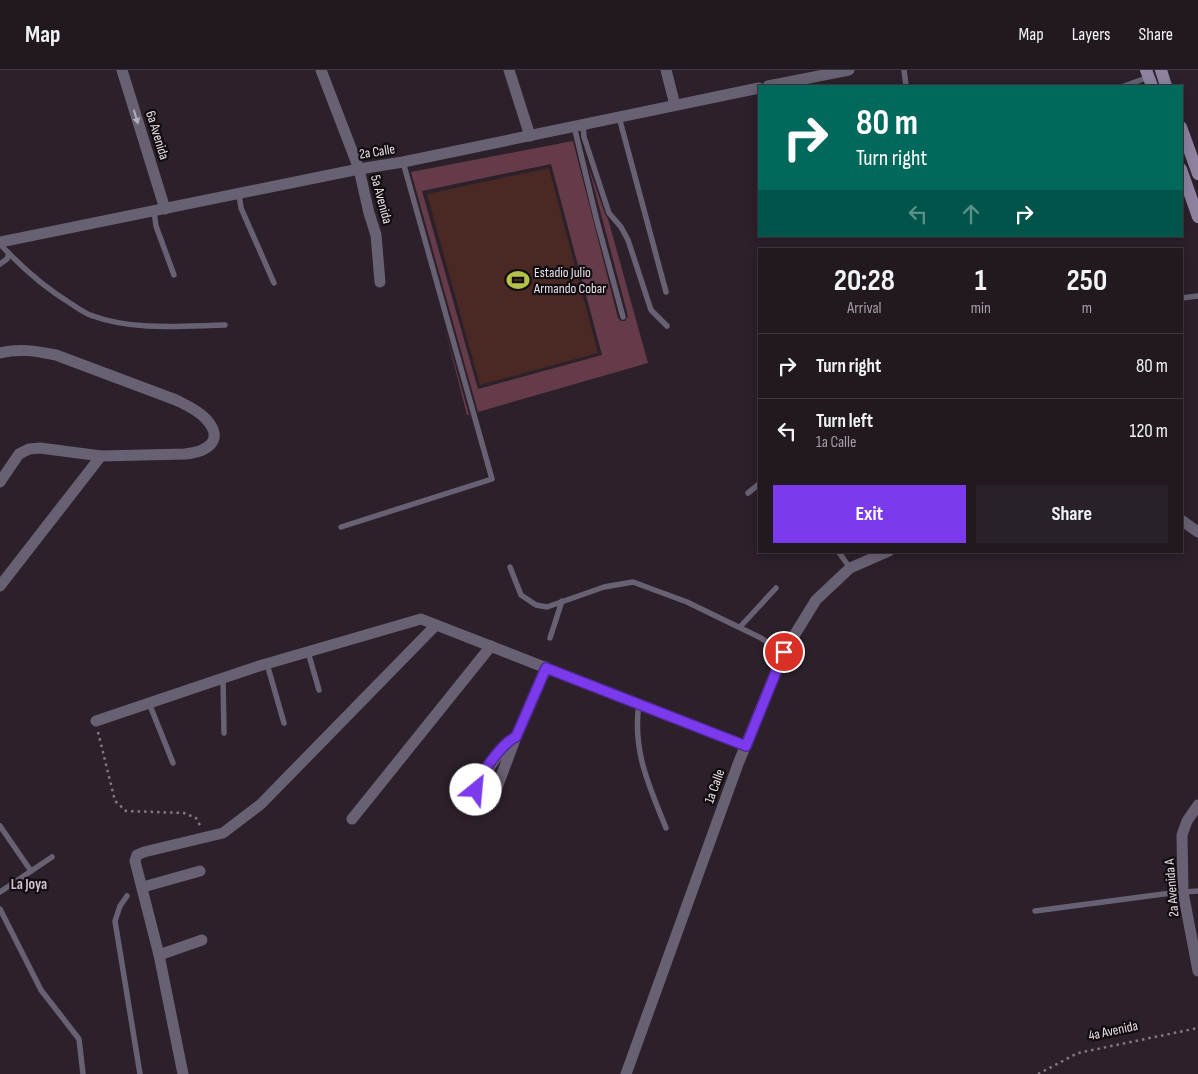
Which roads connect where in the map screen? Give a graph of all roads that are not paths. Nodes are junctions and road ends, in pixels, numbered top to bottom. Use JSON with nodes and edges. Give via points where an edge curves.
{"nodes":[{"id":1,"x":122,"y":70,"type":"edge"},
{"id":2,"x":321,"y":70,"type":"edge"},
{"id":3,"x":509,"y":70,"type":"edge"},
{"id":4,"x":666,"y":70,"type":"edge"},
{"id":5,"x":849,"y":70,"type":"edge"},
{"id":6,"x":904,"y":70,"type":"edge"},
{"id":7,"x":1162,"y":70,"type":"edge"},
{"id":8,"x":824,"y":72,"type":"edge"},
{"id":9,"x":1149,"y":78,"type":"edge"},
{"id":10,"x":772,"y":85,"type":"edge"},
{"id":11,"x":906,"y":85,"type":"edge"},
{"id":12,"x":1127,"y":85,"type":"edge"},
{"id":13,"x":1166,"y":85,"type":"edge"},
{"id":14,"x":758,"y":88,"type":"edge"},
{"id":15,"x":675,"y":105,"type":"junction"},
{"id":16,"x":620,"y":117,"type":"junction"},
{"id":17,"x":578,"y":125,"type":"junction"},
{"id":18,"x":1183,"y":133,"type":"edge"},
{"id":19,"x":530,"y":136,"type":"junction"},
{"id":20,"x":403,"y":162,"type":"junction"},
{"id":21,"x":359,"y":170,"type":"junction"},
{"id":22,"x":1198,"y":174,"type":"edge"},
{"id":23,"x":1183,"y":176,"type":"edge"},
{"id":24,"x":239,"y":194,"type":"junction"},
{"id":25,"x":159,"y":210,"type":"junction"},
{"id":26,"x":1198,"y":217,"type":"edge"},
{"id":27,"x":0,"y":243,"type":"edge"},
{"id":28,"x":9,"y":253,"type":"junction"},
{"id":29,"x":0,"y":264,"type":"edge"},
{"id":30,"x":174,"y":275,"type":"dead end"},
{"id":31,"x":380,"y":282,"type":"dead end"},
{"id":32,"x":274,"y":284,"type":"dead end"},
{"id":33,"x":666,"y":292,"type":"dead end"},
{"id":34,"x":1198,"y":296,"type":"edge"},
{"id":35,"x":1183,"y":298,"type":"edge"},
{"id":36,"x":623,"y":317,"type":"dead end"},
{"id":37,"x":225,"y":325,"type":"dead end"},
{"id":38,"x":667,"y":326,"type":"dead end"},
{"id":39,"x":0,"y":353,"type":"edge"},
{"id":40,"x":101,"y":456,"type":"junction"},
{"id":41,"x":0,"y":482,"type":"edge"},
{"id":42,"x":758,"y":485,"type":"edge"},
{"id":43,"x":748,"y":493,"type":"dead end"},
{"id":44,"x":1183,"y":521,"type":"edge"},
{"id":45,"x":341,"y":527,"type":"dead end"},
{"id":46,"x":1198,"y":532,"type":"edge"},
{"id":47,"x":839,"y":553,"type":"edge"},
{"id":48,"x":884,"y":553,"type":"edge"},
{"id":49,"x":510,"y":567,"type":"dead end"},
{"id":50,"x":850,"y":568,"type":"junction"},
{"id":51,"x":0,"y":586,"type":"edge"},
{"id":52,"x":776,"y":588,"type":"dead end"},
{"id":53,"x":562,"y":601,"type":"junction"},
{"id":54,"x":436,"y":625,"type":"junction"},
{"id":55,"x":740,"y":627,"type":"junction"},
{"id":56,"x":550,"y":638,"type":"dead end"},
{"id":57,"x":491,"y":646,"type":"junction"},
{"id":58,"x":308,"y":652,"type":"junction"},
{"id":59,"x":784,"y":652,"type":"junction"},
{"id":60,"x":266,"y":664,"type":"junction"},
{"id":61,"x":546,"y":668,"type":"junction"},
{"id":62,"x":223,"y":678,"type":"junction"},
{"id":63,"x":319,"y":690,"type":"dead end"},
{"id":64,"x":149,"y":703,"type":"junction"},
{"id":65,"x":639,"y":704,"type":"junction"},
{"id":66,"x":96,"y":721,"type":"road end"},
{"id":67,"x":284,"y":723,"type":"dead end"},
{"id":68,"x":224,"y":733,"type":"dead end"},
{"id":69,"x":516,"y":737,"type":"junction"},
{"id":70,"x":746,"y":746,"type":"junction"},
{"id":71,"x":173,"y":763,"type":"dead end"},
{"id":72,"x":1198,"y":805,"type":"edge"},
{"id":73,"x":352,"y":819,"type":"dead end"},
{"id":74,"x":0,"y":826,"type":"edge"},
{"id":75,"x":666,"y":828,"type":"dead end"},
{"id":76,"x":52,"y":857,"type":"dead end"},
{"id":77,"x":31,"y":871,"type":"junction"},
{"id":78,"x":200,"y":871,"type":"dead end"},
{"id":79,"x":143,"y":887,"type":"junction"},
{"id":80,"x":0,"y":892,"type":"edge"},
{"id":81,"x":1183,"y":892,"type":"junction"},
{"id":82,"x":1198,"y":892,"type":"edge"},
{"id":83,"x":127,"y":896,"type":"dead end"},
{"id":84,"x":0,"y":909,"type":"edge"},
{"id":85,"x":1035,"y":911,"type":"dead end"},
{"id":86,"x":202,"y":940,"type":"dead end"},
{"id":87,"x":159,"y":955,"type":"junction"},
{"id":88,"x":1198,"y":971,"type":"edge"},
{"id":89,"x":83,"y":1074,"type":"edge"},
{"id":90,"x":140,"y":1074,"type":"edge"},
{"id":91,"x":184,"y":1074,"type":"edge"},
{"id":92,"x":626,"y":1074,"type":"edge"}],
"edges":[{"from":1,"to":25,"type":"street","name":"6a Avenida","one_way":true},
{"from":2,"to":21,"type":"street","name":"5a Avenida"},
{"from":3,"to":19,"type":"street"},
{"from":4,"to":15,"type":"street"},
{"from":5,"to":8,"type":"street"},
{"from":6,"to":11,"type":"lane"},
{"from":7,"to":13,"type":"main road"},
{"from":8,"to":10,"type":"street"},
{"from":9,"to":12,"type":"lane"},
{"from":14,"to":15,"type":"street","name":"2a Calle"},
{"from":15,"to":16,"type":"street","name":"2a Calle"},
{"from":16,"to":17,"type":"street","name":"2a Calle"},
{"from":16,"to":33,"type":"lane"},
{"from":17,"to":19,"type":"street","name":"2a Calle"},
{"from":17,"to":36,"type":"lane","via":[[597,222]]},
{"from":17,"to":38,"type":"lane","via":[[609,213],[628,240],[651,310]]},
{"from":18,"to":22,"type":"main road"},
{"from":19,"to":20,"type":"street","name":"2a Calle"},
{"from":20,"to":21,"type":"street","name":"2a Calle"},
{"from":20,"to":45,"type":"lane","via":[[492,479]]},
{"from":21,"to":24,"type":"street","name":"2a Calle"},
{"from":21,"to":31,"type":"street","name":"5a Avenida","via":[[376,235]]},
{"from":23,"to":26,"type":"main road"},
{"from":24,"to":25,"type":"street","name":"2a Calle"},
{"from":24,"to":32,"type":"lane","via":[[241,208]]},
{"from":25,"to":27,"type":"street","name":"2a Calle"},
{"from":25,"to":30,"type":"lane","via":[[156,226]]},
{"from":27,"to":28,"type":"lane"},
{"from":28,"to":29,"type":"lane"},
{"from":28,"to":37,"type":"lane","via":[[50,291],[92,316],[159,327]]},
{"from":34,"to":35,"type":"lane"},
{"from":39,"to":40,"type":"street","via":[[13,349],[38,351],[176,400],[207,420],[214,435],[206,450],[198,453]]},
{"from":40,"to":41,"type":"street","via":[[29,449],[19,454]]},
{"from":40,"to":51,"type":"street"},
{"from":42,"to":43,"type":"lane"},
{"from":44,"to":46,"type":"street"},
{"from":47,"to":50,"type":"lane"},
{"from":48,"to":50,"type":"street","name":"1a Calle"},
{"from":49,"to":53,"type":"lane","via":[[521,595],[536,605],[547,607]]},
{"from":50,"to":59,"type":"street","name":"1a Calle","via":[[816,600]]},
{"from":52,"to":55,"type":"lane"},
{"from":53,"to":55,"type":"lane","via":[[604,587],[633,582],[688,602]]},
{"from":53,"to":56,"type":"lane"},
{"from":54,"to":57,"type":"street"},
{"from":54,"to":58,"type":"street","via":[[421,619]]},
{"from":54,"to":79,"type":"street","via":[[261,804],[223,833],[137,855],[135,860]]},
{"from":55,"to":59,"type":"lane"},
{"from":57,"to":61,"type":"street"},
{"from":57,"to":73,"type":"street"},
{"from":58,"to":60,"type":"street"},
{"from":58,"to":63,"type":"lane"},
{"from":59,"to":70,"type":"street","name":"1a Calle"},
{"from":60,"to":62,"type":"street"},
{"from":60,"to":67,"type":"lane"},
{"from":61,"to":65,"type":"street"},
{"from":61,"to":69,"type":"street"},
{"from":62,"to":64,"type":"street"},
{"from":62,"to":68,"type":"lane"},
{"from":64,"to":66,"type":"street"},
{"from":64,"to":71,"type":"lane"},
{"from":65,"to":70,"type":"street"},
{"from":65,"to":75,"type":"lane","via":[[636,722],[640,757]]},
{"from":69,"to":69,"type":"street","via":[[496,790],[487,798],[480,795],[476,785],[505,745]]},
{"from":70,"to":92,"type":"street","name":"1a Calle"},
{"from":72,"to":81,"type":"street","name":"2a Avenida A","via":[[1182,834]]},
{"from":74,"to":77,"type":"lane"},
{"from":76,"to":77,"type":"lane"},
{"from":77,"to":80,"type":"lane"},
{"from":78,"to":79,"type":"street"},
{"from":79,"to":87,"type":"street"},
{"from":81,"to":82,"type":"lane"},
{"from":81,"to":85,"type":"lane"},
{"from":81,"to":88,"type":"street","name":"2a Avenida A"},
{"from":83,"to":90,"type":"lane","via":[[115,921]]},
{"from":84,"to":89,"type":"lane","via":[[41,990],[79,1039]]},
{"from":86,"to":87,"type":"street"},
{"from":87,"to":91,"type":"street"}]}
